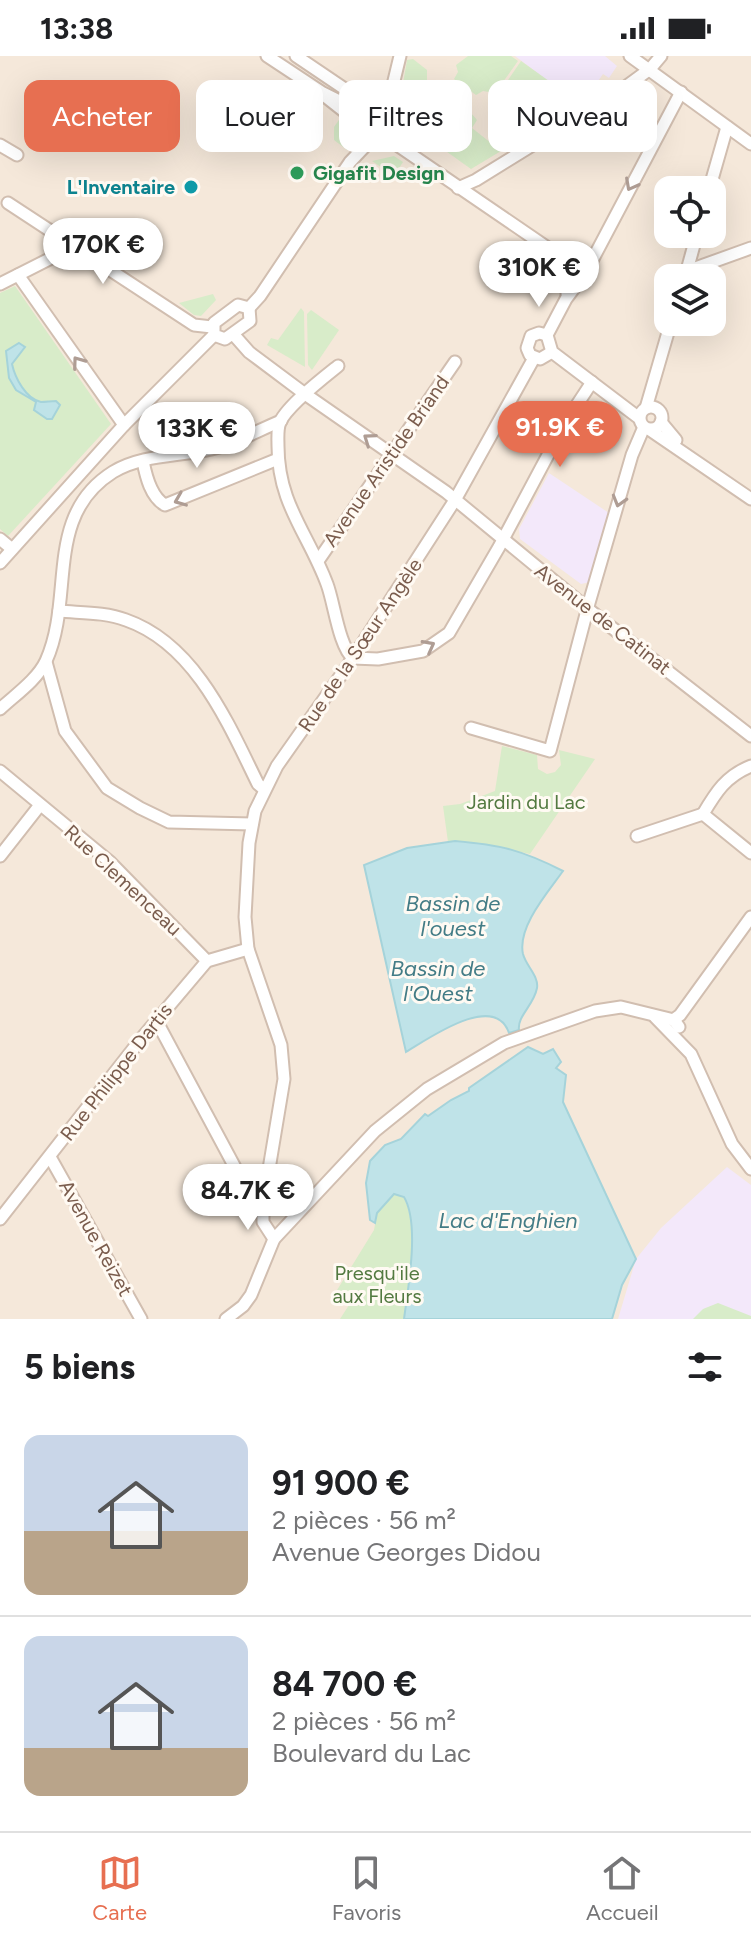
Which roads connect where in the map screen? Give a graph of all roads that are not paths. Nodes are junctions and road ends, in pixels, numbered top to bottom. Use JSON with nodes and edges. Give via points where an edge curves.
{"nodes":[{"id":1,"x":267,"y":56,"type":"edge"},
{"id":2,"x":296,"y":56,"type":"edge"},
{"id":3,"x":400,"y":56,"type":"edge"},
{"id":4,"x":630,"y":56,"type":"edge"},
{"id":5,"x":661,"y":56,"type":"edge"},
{"id":6,"x":650,"y":69,"type":"junction"},
{"id":7,"x":394,"y":80,"type":"edge"},
{"id":8,"x":339,"y":85,"type":"edge"},
{"id":9,"x":681,"y":92,"type":"junction"},
{"id":10,"x":339,"y":101,"type":"edge"},
{"id":11,"x":727,"y":127,"type":"junction"},
{"id":12,"x":751,"y":144,"type":"edge"},
{"id":13,"x":0,"y":145,"type":"edge"},
{"id":14,"x":357,"y":152,"type":"edge"},
{"id":15,"x":407,"y":152,"type":"edge"},
{"id":16,"x":17,"y":155,"type":"dead end"},
{"id":17,"x":713,"y":176,"type":"edge"},
{"id":18,"x":458,"y":188,"type":"junction"},
{"id":19,"x":8,"y":203,"type":"dead end"},
{"id":20,"x":73,"y":247,"type":"junction"},
{"id":21,"x":751,"y":248,"type":"edge"},
{"id":22,"x":712,"y":264,"type":"edge"},
{"id":23,"x":18,"y":275,"type":"junction"},
{"id":24,"x":0,"y":284,"type":"edge"},
{"id":25,"x":566,"y":299,"type":"junction"},
{"id":26,"x":249,"y":308,"type":"junction"},
{"id":27,"x":194,"y":325,"type":"junction"},
{"id":28,"x":213,"y":331,"type":"junction"},
{"id":29,"x":234,"y":335,"type":"junction"},
{"id":30,"x":547,"y":335,"type":"junction"},
{"id":31,"x":667,"y":336,"type":"edge"},
{"id":32,"x":199,"y":350,"type":"junction"},
{"id":33,"x":552,"y":352,"type":"junction"},
{"id":34,"x":534,"y":358,"type":"junction"},
{"id":35,"x":455,"y":362,"type":"dead end"},
{"id":36,"x":338,"y":366,"type":"dead end"},
{"id":37,"x":592,"y":382,"type":"junction"},
{"id":38,"x":305,"y":394,"type":"junction"},
{"id":39,"x":281,"y":421,"type":"junction"},
{"id":40,"x":645,"y":421,"type":"junction"},
{"id":41,"x":661,"y":422,"type":"junction"},
{"id":42,"x":124,"y":425,"type":"junction"},
{"id":43,"x":390,"y":454,"type":"junction"},
{"id":44,"x":278,"y":459,"type":"junction"},
{"id":45,"x":143,"y":461,"type":"junction"},
{"id":46,"x":80,"y":472,"type":"junction"},
{"id":47,"x":713,"y":472,"type":"junction"},
{"id":48,"x":96,"y":485,"type":"junction"},
{"id":49,"x":751,"y":499,"type":"edge"},
{"id":50,"x":455,"y":500,"type":"junction"},
{"id":51,"x":0,"y":539,"type":"edge"},
{"id":52,"x":503,"y":539,"type":"junction"},
{"id":53,"x":12,"y":549,"type":"junction"},
{"id":54,"x":318,"y":561,"type":"junction"},
{"id":55,"x":0,"y":563,"type":"edge"},
{"id":56,"x":588,"y":609,"type":"junction"},
{"id":57,"x":59,"y":611,"type":"junction"},
{"id":58,"x":353,"y":658,"type":"junction"},
{"id":59,"x":46,"y":662,"type":"junction"},
{"id":60,"x":0,"y":709,"type":"edge"},
{"id":61,"x":471,"y":728,"type":"dead end"},
{"id":62,"x":751,"y":736,"type":"edge"},
{"id":63,"x":751,"y":766,"type":"edge"},
{"id":64,"x":0,"y":771,"type":"edge"},
{"id":65,"x":264,"y":789,"type":"junction"},
{"id":66,"x":40,"y":805,"type":"junction"},
{"id":67,"x":703,"y":814,"type":"junction"},
{"id":68,"x":252,"y":824,"type":"junction"},
{"id":69,"x":637,"y":836,"type":"dead end"},
{"id":70,"x":751,"y":853,"type":"edge"},
{"id":71,"x":0,"y":856,"type":"edge"},
{"id":72,"x":751,"y":917,"type":"edge"},
{"id":73,"x":248,"y":949,"type":"junction"},
{"id":74,"x":207,"y":961,"type":"junction"},
{"id":75,"x":156,"y":1020,"type":"junction"},
{"id":76,"x":673,"y":1026,"type":"junction"},
{"id":77,"x":50,"y":1157,"type":"junction"},
{"id":78,"x":751,"y":1163,"type":"edge"},
{"id":79,"x":751,"y":1169,"type":"edge"},
{"id":80,"x":263,"y":1209,"type":"junction"},
{"id":81,"x":0,"y":1219,"type":"edge"},
{"id":82,"x":278,"y":1235,"type":"junction"},
{"id":83,"x":141,"y":1319,"type":"edge"},
{"id":84,"x":226,"y":1319,"type":"edge"}],
"edges":[{"from":1,"to":10,"type":"street"},
{"from":2,"to":8,"type":"street"},
{"from":3,"to":7,"type":"street"},
{"from":4,"to":6,"type":"street"},
{"from":5,"to":6,"type":"street"},
{"from":6,"to":9,"type":"street"},
{"from":6,"to":18,"type":"street"},
{"from":9,"to":11,"type":"street"},
{"from":9,"to":25,"type":"street","one_way":true,"via":[[586,272]]},
{"from":11,"to":12,"type":"street"},
{"from":11,"to":17,"type":"street"},
{"from":13,"to":16,"type":"street"},
{"from":14,"to":26,"type":"street"},
{"from":15,"to":18,"type":"street"},
{"from":18,"to":25,"type":"street","via":[[561,257],[570,276]]},
{"from":19,"to":20,"type":"street"},
{"from":20,"to":23,"type":"street"},
{"from":20,"to":27,"type":"street"},
{"from":21,"to":22,"type":"street"},
{"from":23,"to":24,"type":"street"},
{"from":42,"to":23,"type":"street","one_way":true},
{"from":25,"to":30,"type":"street"},
{"from":26,"to":28,"type":"street","via":[[238,305],[218,318]]},
{"from":26,"to":29,"type":"street","via":[[250,321]]},
{"from":27,"to":28,"type":"street"},
{"from":27,"to":32,"type":"street","via":[[202,341]]},
{"from":28,"to":29,"type":"street","via":[[225,339]]},
{"from":28,"to":32,"type":"street"},
{"from":29,"to":38,"type":"street","name":"Avenue de Catinat"},
{"from":30,"to":33,"type":"street"},
{"from":30,"to":34,"type":"street","via":[[534,334],[528,341]]},
{"from":31,"to":40,"type":"street"},
{"from":32,"to":42,"type":"street"},
{"from":33,"to":34,"type":"street"},
{"from":33,"to":37,"type":"street"},
{"from":34,"to":50,"type":"street","name":"Rue de la Sœur Angèle"},
{"from":35,"to":43,"type":"street","name":"Avenue Aristide Briand"},
{"from":36,"to":38,"type":"street"},
{"from":37,"to":40,"type":"street"},
{"from":37,"to":52,"type":"street"},
{"from":38,"to":39,"type":"street"},
{"from":43,"to":38,"type":"street","name":"Avenue de Catinat","one_way":true},
{"from":39,"to":44,"type":"street"},
{"from":39,"to":45,"type":"street","via":[[221,447]]},
{"from":40,"to":41,"type":"street","via":[[657,428]]},
{"from":40,"to":41,"type":"street","via":[[658,410]]},
{"from":40,"to":47,"type":"street"},
{"from":40,"to":56,"type":"street","one_way":true},
{"from":41,"to":47,"type":"street"},
{"from":42,"to":46,"type":"street"},
{"from":43,"to":50,"type":"street","name":"Avenue de Catinat"},
{"from":43,"to":54,"type":"street","name":"Avenue Aristide Briand"},
{"from":44,"to":45,"type":"street","one_way":true,"via":[[165,505],[152,491]]},
{"from":44,"to":54,"type":"street","via":[[284,497]]},
{"from":45,"to":48,"type":"street"},
{"from":46,"to":48,"type":"street"},
{"from":46,"to":53,"type":"street"},
{"from":47,"to":49,"type":"street"},
{"from":48,"to":57,"type":"street","via":[[74,516]]},
{"from":50,"to":52,"type":"street","name":"Avenue de Catinat"},
{"from":50,"to":58,"type":"street","name":"Rue de la Sœur Angèle"},
{"from":51,"to":53,"type":"street"},
{"from":52,"to":56,"type":"street","name":"Avenue de Catinat"},
{"from":58,"to":52,"type":"street","one_way":true,"via":[[394,658],[436,644],[449,633]]},
{"from":53,"to":55,"type":"street"},
{"from":54,"to":58,"type":"street"},
{"from":56,"to":61,"type":"street","via":[[550,751]]},
{"from":56,"to":62,"type":"street","name":"Avenue de Catinat"},
{"from":57,"to":59,"type":"street"},
{"from":57,"to":65,"type":"street","via":[[127,620],[168,643],[205,686]]},
{"from":58,"to":65,"type":"street","name":"Rue de la Sœur Angèle"},
{"from":59,"to":60,"type":"street"},
{"from":59,"to":68,"type":"street","via":[[65,731],[107,788],[169,822]]},
{"from":63,"to":67,"type":"street","via":[[718,788]]},
{"from":64,"to":66,"type":"street","name":"Rue Clemenceau"},
{"from":65,"to":68,"type":"street","name":"Rue de la Sœur Angèle"},
{"from":66,"to":71,"type":"street"},
{"from":66,"to":74,"type":"street","name":"Rue Clemenceau","via":[[110,862]]},
{"from":67,"to":69,"type":"street"},
{"from":67,"to":70,"type":"street"},
{"from":68,"to":73,"type":"street","name":"Rue de la Sœur Angèle","via":[[245,917]]},
{"from":72,"to":76,"type":"street"},
{"from":73,"to":74,"type":"street"},
{"from":73,"to":80,"type":"street","name":"Rue de la Sœur Angèle","via":[[281,1045],[284,1079]]},
{"from":74,"to":75,"type":"street","name":"Rue Philippe Dartis"},
{"from":75,"to":77,"type":"street","name":"Rue Philippe Dartis"},
{"from":75,"to":80,"type":"street","via":[[253,1201]]},
{"from":76,"to":78,"type":"street","via":[[703,1065],[737,1146]]},
{"from":76,"to":79,"type":"street","via":[[694,1059],[732,1144]]},
{"from":76,"to":82,"type":"street","via":[[627,1008],[604,1008],[498,1046],[391,1116]]},
{"from":77,"to":81,"type":"street","name":"Rue Philippe Dartis"},
{"from":77,"to":83,"type":"street","name":"Avenue Reizet"},
{"from":80,"to":82,"type":"street"},
{"from":82,"to":84,"type":"street","via":[[251,1295]]}]}
